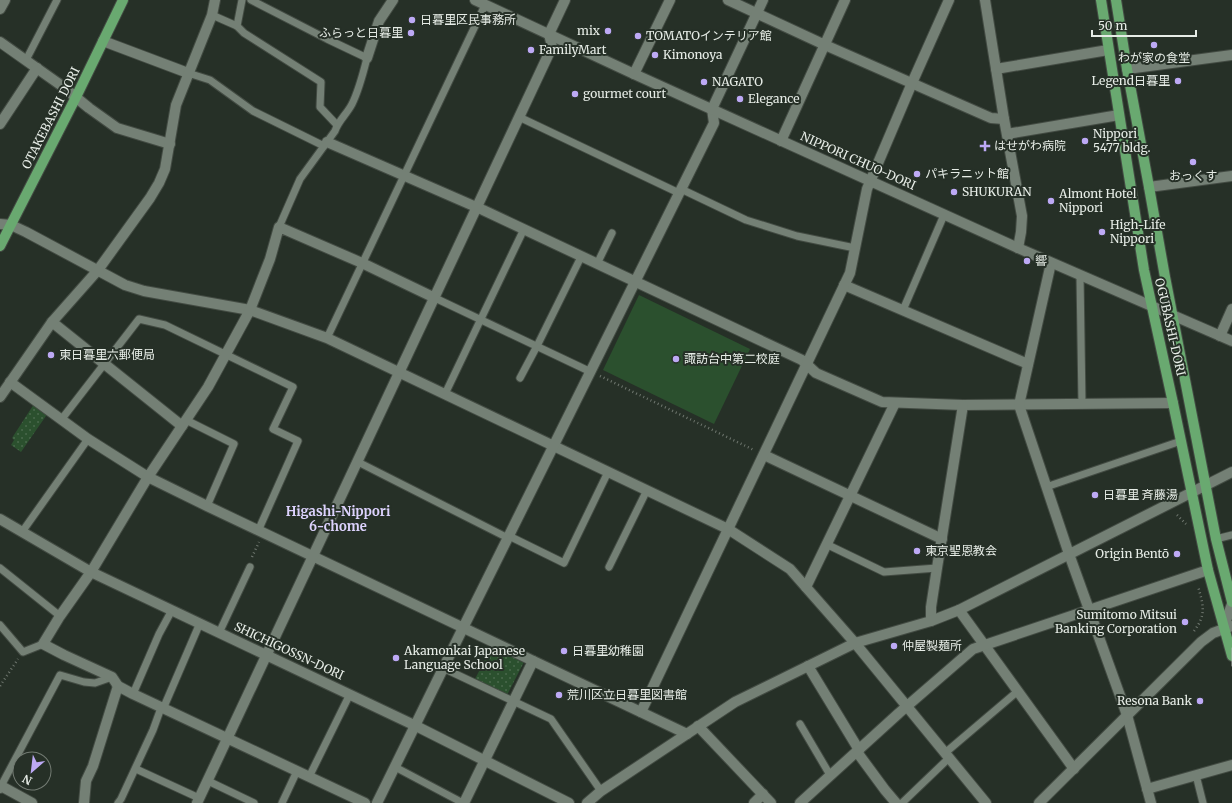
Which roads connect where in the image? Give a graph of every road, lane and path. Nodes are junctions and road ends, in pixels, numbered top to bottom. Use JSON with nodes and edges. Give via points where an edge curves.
{"nodes":[{"id":1,"x":5,"y":0,"type":"edge"},
{"id":2,"x":57,"y":0,"type":"edge"},
{"id":3,"x":215,"y":0,"type":"edge"},
{"id":4,"x":242,"y":0,"type":"edge"},
{"id":5,"x":251,"y":0,"type":"edge"},
{"id":6,"x":393,"y":0,"type":"edge"},
{"id":7,"x":475,"y":0,"type":"edge"},
{"id":8,"x":565,"y":0,"type":"edge"},
{"id":9,"x":670,"y":0,"type":"edge"},
{"id":10,"x":728,"y":0,"type":"edge"},
{"id":11,"x":763,"y":0,"type":"edge"},
{"id":12,"x":845,"y":0,"type":"edge"},
{"id":13,"x":949,"y":0,"type":"edge"},
{"id":14,"x":985,"y":0,"type":"edge"},
{"id":15,"x":1101,"y":0,"type":"edge"},
{"id":16,"x":1116,"y":0,"type":"edge"},
{"id":17,"x":121,"y":1,"type":"edge"},
{"id":18,"x":485,"y":5,"type":"junction"},
{"id":19,"x":0,"y":9,"type":"edge"},
{"id":20,"x":757,"y":13,"type":"junction"},
{"id":21,"x":212,"y":15,"type":"junction"},
{"id":22,"x":237,"y":26,"type":"junction"},
{"id":23,"x":549,"y":34,"type":"junction"},
{"id":24,"x":103,"y":41,"type":"junction"},
{"id":25,"x":0,"y":42,"type":"edge"},
{"id":26,"x":825,"y":45,"type":"junction"},
{"id":27,"x":1108,"y":50,"type":"junction"},
{"id":28,"x":1232,"y":54,"type":"edge"},
{"id":29,"x":367,"y":58,"type":"junction"},
{"id":30,"x":26,"y":60,"type":"junction"},
{"id":31,"x":37,"y":68,"type":"junction"},
{"id":32,"x":996,"y":69,"type":"junction"},
{"id":33,"x":1127,"y":69,"type":"junction"},
{"id":34,"x":188,"y":73,"type":"junction"},
{"id":35,"x":634,"y":74,"type":"junction"},
{"id":36,"x":912,"y":83,"type":"junction"},
{"id":37,"x":76,"y":97,"type":"junction"},
{"id":38,"x":712,"y":109,"type":"junction"},
{"id":39,"x":1119,"y":115,"type":"junction"},
{"id":40,"x":519,"y":117,"type":"junction"},
{"id":41,"x":1004,"y":119,"type":"junction"},
{"id":42,"x":0,"y":124,"type":"edge"},
{"id":43,"x":337,"y":125,"type":"junction"},
{"id":44,"x":1006,"y":134,"type":"junction"},
{"id":45,"x":781,"y":141,"type":"junction"},
{"id":46,"x":170,"y":144,"type":"junction"},
{"id":47,"x":325,"y":144,"type":"junction"},
{"id":48,"x":404,"y":175,"type":"junction"},
{"id":49,"x":1232,"y":176,"type":"edge"},
{"id":50,"x":871,"y":181,"type":"junction"},
{"id":51,"x":1149,"y":187,"type":"junction"},
{"id":52,"x":680,"y":191,"type":"junction"},
{"id":53,"x":477,"y":207,"type":"junction"},
{"id":54,"x":944,"y":214,"type":"junction"},
{"id":55,"x":0,"y":224,"type":"edge"},
{"id":56,"x":11,"y":225,"type":"junction"},
{"id":57,"x":279,"y":227,"type":"junction"},
{"id":58,"x":524,"y":229,"type":"junction"},
{"id":59,"x":612,"y":233,"type":"dead end"},
{"id":60,"x":0,"y":246,"type":"edge"},
{"id":61,"x":855,"y":248,"type":"junction"},
{"id":62,"x":1018,"y":248,"type":"junction"},
{"id":63,"x":581,"y":257,"type":"junction"},
{"id":64,"x":362,"y":263,"type":"junction"},
{"id":65,"x":1051,"y":263,"type":"junction"},
{"id":66,"x":597,"y":264,"type":"junction"},
{"id":67,"x":98,"y":270,"type":"junction"},
{"id":68,"x":1080,"y":276,"type":"junction"},
{"id":69,"x":635,"y":282,"type":"junction"},
{"id":70,"x":844,"y":285,"type":"junction"},
{"id":71,"x":435,"y":298,"type":"junction"},
{"id":72,"x":1152,"y":307,"type":"junction"},
{"id":73,"x":1232,"y":309,"type":"edge"},
{"id":74,"x":250,"y":310,"type":"junction"},
{"id":75,"x":903,"y":310,"type":"junction"},
{"id":76,"x":1172,"y":315,"type":"junction"},
{"id":77,"x":481,"y":320,"type":"junction"},
{"id":78,"x":52,"y":322,"type":"junction"},
{"id":79,"x":1220,"y":336,"type":"junction"},
{"id":80,"x":327,"y":338,"type":"junction"},
{"id":81,"x":1232,"y":341,"type":"edge"},
{"id":82,"x":537,"y":346,"type":"junction"},
{"id":83,"x":226,"y":355,"type":"junction"},
{"id":84,"x":105,"y":364,"type":"junction"},
{"id":85,"x":1028,"y":364,"type":"junction"},
{"id":86,"x":807,"y":365,"type":"junction"},
{"id":87,"x":591,"y":372,"type":"junction"},
{"id":88,"x":400,"y":373,"type":"junction"},
{"id":89,"x":520,"y":378,"type":"dead end"},
{"id":90,"x":10,"y":382,"type":"junction"},
{"id":91,"x":445,"y":394,"type":"junction"},
{"id":92,"x":0,"y":397,"type":"edge"},
{"id":93,"x":895,"y":403,"type":"junction"},
{"id":94,"x":1173,"y":403,"type":"junction"},
{"id":95,"x":1082,"y":404,"type":"junction"},
{"id":96,"x":963,"y":405,"type":"junction"},
{"id":97,"x":1019,"y":405,"type":"junction"},
{"id":98,"x":61,"y":420,"type":"junction"},
{"id":99,"x":184,"y":423,"type":"junction"},
{"id":100,"x":88,"y":439,"type":"junction"},
{"id":101,"x":1181,"y":441,"type":"junction"},
{"id":102,"x":554,"y":446,"type":"junction"},
{"id":103,"x":764,"y":455,"type":"junction"},
{"id":104,"x":358,"y":462,"type":"junction"},
{"id":105,"x":608,"y":472,"type":"junction"},
{"id":106,"x":1232,"y":472,"type":"edge"},
{"id":107,"x":148,"y":477,"type":"junction"},
{"id":108,"x":1206,"y":485,"type":"junction"},
{"id":109,"x":1046,"y":487,"type":"junction"},
{"id":110,"x":647,"y":490,"type":"junction"},
{"id":111,"x":1192,"y":492,"type":"junction"},
{"id":112,"x":850,"y":495,"type":"junction"},
{"id":113,"x":206,"y":506,"type":"junction"},
{"id":114,"x":0,"y":519,"type":"edge"},
{"id":115,"x":728,"y":529,"type":"junction"},
{"id":116,"x":22,"y":532,"type":"junction"},
{"id":117,"x":260,"y":532,"type":"junction"},
{"id":118,"x":1232,"y":535,"type":"edge"},
{"id":119,"x":509,"y":537,"type":"junction"},
{"id":120,"x":942,"y":539,"type":"junction"},
{"id":121,"x":1216,"y":539,"type":"junction"},
{"id":122,"x":826,"y":544,"type":"junction"},
{"id":123,"x":1069,"y":554,"type":"junction"},
{"id":124,"x":313,"y":557,"type":"junction"},
{"id":125,"x":250,"y":567,"type":"joint"},
{"id":126,"x":609,"y":567,"type":"dead end"},
{"id":127,"x":0,"y":568,"type":"edge"},
{"id":128,"x":937,"y":568,"type":"junction"},
{"id":129,"x":1208,"y":570,"type":"junction"},
{"id":130,"x":91,"y":572,"type":"junction"},
{"id":131,"x":1196,"y":582,"type":"dead end"},
{"id":132,"x":806,"y":587,"type":"junction"},
{"id":133,"x":1232,"y":603,"type":"edge"},
{"id":134,"x":172,"y":610,"type":"junction"},
{"id":135,"x":959,"y":610,"type":"junction"},
{"id":136,"x":1089,"y":610,"type":"junction"},
{"id":137,"x":60,"y":616,"type":"junction"},
{"id":138,"x":931,"y":621,"type":"junction"},
{"id":139,"x":200,"y":623,"type":"junction"},
{"id":140,"x":1,"y":627,"type":"edge"},
{"id":141,"x":463,"y":628,"type":"junction"},
{"id":142,"x":1228,"y":628,"type":"edge"},
{"id":143,"x":1193,"y":632,"type":"dead end"},
{"id":144,"x":219,"y":633,"type":"junction"},
{"id":145,"x":855,"y":643,"type":"junction"},
{"id":146,"x":43,"y":644,"type":"junction"},
{"id":147,"x":985,"y":645,"type":"junction"},
{"id":148,"x":23,"y":652,"type":"junction"},
{"id":149,"x":267,"y":655,"type":"junction"},
{"id":150,"x":1232,"y":656,"type":"edge"},
{"id":151,"x":533,"y":661,"type":"junction"},
{"id":152,"x":808,"y":666,"type":"junction"},
{"id":153,"x":443,"y":668,"type":"junction"},
{"id":154,"x":112,"y":677,"type":"junction"},
{"id":155,"x":0,"y":686,"type":"edge"},
{"id":156,"x":118,"y":686,"type":"junction"},
{"id":157,"x":1018,"y":691,"type":"junction"},
{"id":158,"x":132,"y":694,"type":"junction"},
{"id":159,"x":350,"y":694,"type":"junction"},
{"id":160,"x":513,"y":701,"type":"junction"},
{"id":161,"x":906,"y":706,"type":"junction"},
{"id":162,"x":162,"y":708,"type":"junction"},
{"id":163,"x":641,"y":712,"type":"junction"},
{"id":164,"x":1127,"y":715,"type":"junction"},
{"id":165,"x":800,"y":724,"type":"dead end"},
{"id":166,"x":416,"y":726,"type":"junction"},
{"id":167,"x":698,"y":726,"type":"junction"},
{"id":168,"x":687,"y":734,"type":"junction"},
{"id":169,"x":228,"y":738,"type":"junction"},
{"id":170,"x":858,"y":751,"type":"junction"},
{"id":171,"x":947,"y":756,"type":"junction"},
{"id":172,"x":485,"y":760,"type":"junction"},
{"id":173,"x":1232,"y":765,"type":"edge"},
{"id":174,"x":395,"y":767,"type":"junction"},
{"id":175,"x":136,"y":769,"type":"junction"},
{"id":176,"x":1074,"y":769,"type":"junction"},
{"id":177,"x":297,"y":771,"type":"junction"},
{"id":178,"x":830,"y":775,"type":"junction"},
{"id":179,"x":1196,"y":775,"type":"junction"},
{"id":180,"x":310,"y":777,"type":"junction"},
{"id":181,"x":208,"y":781,"type":"junction"},
{"id":182,"x":0,"y":786,"type":"edge"},
{"id":183,"x":1147,"y":789,"type":"junction"},
{"id":184,"x":601,"y":791,"type":"junction"},
{"id":185,"x":763,"y":794,"type":"junction"},
{"id":186,"x":198,"y":801,"type":"edge"},
{"id":187,"x":32,"y":803,"type":"edge"},
{"id":188,"x":84,"y":803,"type":"edge"},
{"id":189,"x":118,"y":803,"type":"edge"},
{"id":190,"x":254,"y":803,"type":"edge"},
{"id":191,"x":282,"y":803,"type":"edge"},
{"id":192,"x":365,"y":803,"type":"edge"},
{"id":193,"x":378,"y":803,"type":"edge"},
{"id":194,"x":463,"y":803,"type":"edge"},
{"id":195,"x":569,"y":803,"type":"edge"},
{"id":196,"x":587,"y":803,"type":"edge"},
{"id":197,"x":754,"y":803,"type":"edge"},
{"id":198,"x":771,"y":803,"type":"edge"},
{"id":199,"x":800,"y":803,"type":"edge"},
{"id":200,"x":896,"y":803,"type":"edge"},
{"id":201,"x":902,"y":803,"type":"edge"},
{"id":202,"x":986,"y":803,"type":"edge"},
{"id":203,"x":1039,"y":803,"type":"edge"},
{"id":204,"x":1151,"y":803,"type":"edge"},
{"id":205,"x":1203,"y":803,"type":"edge"}],
"edges":[{"from":1,"to":19,"type":"street"},
{"from":2,"to":30,"type":"lane"},
{"from":3,"to":21,"type":"street"},
{"from":4,"to":22,"type":"lane"},
{"from":5,"to":29,"type":"lane"},
{"from":6,"to":29,"type":"street","via":[[379,21]]},
{"from":7,"to":18,"type":"street","name":"NIPPORI CHUO-DORI"},
{"from":8,"to":23,"type":"street"},
{"from":9,"to":35,"type":"street"},
{"from":10,"to":20,"type":"street"},
{"from":11,"to":20,"type":"street"},
{"from":12,"to":26,"type":"street"},
{"from":13,"to":36,"type":"street"},
{"from":14,"to":32,"type":"street"},
{"from":15,"to":27,"type":"main road","name":"OGUBASHI-DORI"},
{"from":16,"to":33,"type":"main road","name":"OGUBASHI-DORI"},
{"from":17,"to":24,"type":"main road","name":"OTAKEBASHI DORI"},
{"from":18,"to":23,"type":"street","name":"NIPPORI CHUO-DORI"},
{"from":18,"to":48,"type":"lane"},
{"from":20,"to":26,"type":"street"},
{"from":20,"to":38,"type":"street"},
{"from":21,"to":22,"type":"lane"},
{"from":21,"to":34,"type":"street"},
{"from":22,"to":43,"type":"lane","via":[[321,82],[320,107]]},
{"from":23,"to":35,"type":"street","name":"NIPPORI CHUO-DORI"},
{"from":23,"to":40,"type":"street","via":[[552,47]]},
{"from":24,"to":34,"type":"street"},
{"from":24,"to":37,"type":"main road","name":"OTAKEBASHI DORI"},
{"from":25,"to":30,"type":"street"},
{"from":26,"to":36,"type":"street"},
{"from":26,"to":45,"type":"street"},
{"from":27,"to":32,"type":"street"},
{"from":27,"to":39,"type":"main road","name":"OGUBASHI-DORI"},
{"from":28,"to":33,"type":"street"},
{"from":29,"to":43,"type":"lane","via":[[352,105]]},
{"from":30,"to":31,"type":"street"},
{"from":31,"to":37,"type":"street"},
{"from":31,"to":42,"type":"street"},
{"from":32,"to":41,"type":"street"},
{"from":33,"to":51,"type":"main road","name":"OGUBASHI-DORI"},
{"from":34,"to":46,"type":"street","via":[[176,105]]},
{"from":34,"to":47,"type":"lane","via":[[210,80],[253,111]]},
{"from":35,"to":38,"type":"street","name":"NIPPORI CHUO-DORI"},
{"from":36,"to":41,"type":"street","via":[[991,118]]},
{"from":36,"to":50,"type":"street"},
{"from":37,"to":46,"type":"street","via":[[117,128]]},
{"from":37,"to":56,"type":"main road","name":"OTAKEBASHI DORI"},
{"from":38,"to":45,"type":"street","name":"NIPPORI CHUO-DORI"},
{"from":38,"to":52,"type":"street","via":[[714,123]]},
{"from":39,"to":44,"type":"street"},
{"from":39,"to":72,"type":"main road","name":"OGUBASHI-DORI"},
{"from":40,"to":52,"type":"lane"},
{"from":40,"to":53,"type":"street"},
{"from":41,"to":44,"type":"street"},
{"from":43,"to":47,"type":"lane"},
{"from":44,"to":62,"type":"street","via":[[1022,216]]},
{"from":45,"to":50,"type":"street","name":"NIPPORI CHUO-DORI"},
{"from":46,"to":67,"type":"street","via":[[165,169],[156,188]]},
{"from":47,"to":48,"type":"street"},
{"from":47,"to":57,"type":"lane","via":[[300,179]]},
{"from":48,"to":53,"type":"street"},
{"from":48,"to":64,"type":"lane"},
{"from":49,"to":51,"type":"street"},
{"from":50,"to":54,"type":"street","name":"NIPPORI CHUO-DORI"},
{"from":50,"to":61,"type":"street"},
{"from":51,"to":76,"type":"main road","name":"OGUBASHI-DORI"},
{"from":52,"to":61,"type":"lane","via":[[746,220],[797,236]]},
{"from":52,"to":69,"type":"street"},
{"from":53,"to":58,"type":"street"},
{"from":53,"to":71,"type":"street"},
{"from":54,"to":62,"type":"street","name":"NIPPORI CHUO-DORI"},
{"from":54,"to":75,"type":"lane"},
{"from":55,"to":56,"type":"street"},
{"from":56,"to":60,"type":"main road","name":"OTAKEBASHI DORI"},
{"from":56,"to":67,"type":"street"},
{"from":57,"to":64,"type":"street"},
{"from":57,"to":74,"type":"street","via":[[270,259]]},
{"from":58,"to":63,"type":"street"},
{"from":58,"to":77,"type":"lane"},
{"from":59,"to":66,"type":"lane"},
{"from":61,"to":70,"type":"street","via":[[850,273]]},
{"from":62,"to":65,"type":"street","name":"NIPPORI CHUO-DORI"},
{"from":63,"to":66,"type":"street"},
{"from":63,"to":82,"type":"lane"},
{"from":64,"to":71,"type":"street"},
{"from":64,"to":80,"type":"lane"},
{"from":65,"to":68,"type":"street","name":"NIPPORI CHUO-DORI"},
{"from":65,"to":85,"type":"street"},
{"from":66,"to":69,"type":"street"},
{"from":67,"to":74,"type":"street","via":[[125,285],[144,291]]},
{"from":67,"to":78,"type":"street"},
{"from":68,"to":72,"type":"street","name":"NIPPORI CHUO-DORI"},
{"from":68,"to":95,"type":"lane"},
{"from":69,"to":86,"type":"street","via":[[802,360]]},
{"from":69,"to":87,"type":"street"},
{"from":70,"to":75,"type":"street"},
{"from":70,"to":86,"type":"street"},
{"from":71,"to":77,"type":"lane"},
{"from":71,"to":88,"type":"street"},
{"from":72,"to":76,"type":"street","name":"NIPPORI CHUO-DORI"},
{"from":72,"to":94,"type":"main road","name":"OGUBASHI-DORI"},
{"from":73,"to":79,"type":"street"},
{"from":74,"to":80,"type":"street"},
{"from":74,"to":83,"type":"street"},
{"from":75,"to":85,"type":"street"},
{"from":76,"to":79,"type":"street","name":"NIPPORI CHUO-DORI"},
{"from":76,"to":108,"type":"main road","name":"OGUBASHI-DORI"},
{"from":77,"to":82,"type":"lane"},
{"from":77,"to":91,"type":"lane"},
{"from":78,"to":84,"type":"street"},
{"from":78,"to":90,"type":"street"},
{"from":79,"to":81,"type":"street","name":"NIPPORI CHUO-DORI"},
{"from":80,"to":88,"type":"street"},
{"from":82,"to":87,"type":"lane"},
{"from":82,"to":89,"type":"lane"},
{"from":83,"to":84,"type":"lane","via":[[165,325],[139,319]]},
{"from":83,"to":99,"type":"street"},
{"from":83,"to":117,"type":"lane","via":[[293,386],[273,429],[298,441]]},
{"from":84,"to":98,"type":"lane"},
{"from":84,"to":99,"type":"street"},
{"from":85,"to":97,"type":"street"},
{"from":86,"to":93,"type":"street","via":[[816,373],[882,402]]},
{"from":86,"to":103,"type":"street"},
{"from":87,"to":102,"type":"street"},
{"from":87,"to":103,"type":"path"},
{"from":88,"to":91,"type":"street"},
{"from":88,"to":104,"type":"street"},
{"from":90,"to":92,"type":"street"},
{"from":90,"to":98,"type":"street"},
{"from":91,"to":102,"type":"street"},
{"from":93,"to":96,"type":"street"},
{"from":93,"to":112,"type":"street"},
{"from":94,"to":95,"type":"street"},
{"from":94,"to":101,"type":"main road","name":"OGUBASHI-DORI"},
{"from":95,"to":97,"type":"street"},
{"from":96,"to":97,"type":"street"},
{"from":96,"to":120,"type":"street"},
{"from":97,"to":109,"type":"street"},
{"from":98,"to":100,"type":"street"},
{"from":99,"to":107,"type":"street"},
{"from":99,"to":113,"type":"lane","via":[[234,444]]},
{"from":100,"to":107,"type":"street"},
{"from":100,"to":116,"type":"lane"},
{"from":101,"to":109,"type":"lane"},
{"from":101,"to":111,"type":"main road","name":"OGUBASHI-DORI"},
{"from":102,"to":105,"type":"street"},
{"from":102,"to":119,"type":"street"},
{"from":103,"to":112,"type":"street"},
{"from":103,"to":115,"type":"street"},
{"from":104,"to":119,"type":"lane"},
{"from":104,"to":124,"type":"street"},
{"from":105,"to":110,"type":"street"},
{"from":105,"to":119,"type":"lane","via":[[564,563]]},
{"from":106,"to":108,"type":"street"},
{"from":107,"to":113,"type":"street"},
{"from":107,"to":130,"type":"street"},
{"from":108,"to":111,"type":"street"},
{"from":108,"to":121,"type":"main road","name":"OGUBASHI-DORI"},
{"from":109,"to":123,"type":"street"},
{"from":110,"to":115,"type":"street"},
{"from":110,"to":126,"type":"lane"},
{"from":111,"to":123,"type":"street"},
{"from":111,"to":129,"type":"main road","name":"OGUBASHI-DORI"},
{"from":112,"to":120,"type":"street"},
{"from":112,"to":122,"type":"street"},
{"from":113,"to":117,"type":"street"},
{"from":114,"to":116,"type":"street","name":"SHICHIGOSSN-DORI"},
{"from":115,"to":132,"type":"street","via":[[790,569]]},
{"from":115,"to":163,"type":"street"},
{"from":116,"to":130,"type":"street","name":"SHICHIGOSSN-DORI"},
{"from":117,"to":124,"type":"street"},
{"from":117,"to":125,"type":"path","via":[[248,564]]},
{"from":118,"to":121,"type":"lane"},
{"from":119,"to":141,"type":"street"},
{"from":120,"to":128,"type":"street"},
{"from":121,"to":133,"type":"main road","name":"OGUBASHI-DORI"},
{"from":122,"to":128,"type":"lane","via":[[884,572]]},
{"from":122,"to":132,"type":"street"},
{"from":123,"to":135,"type":"street"},
{"from":123,"to":136,"type":"street"},
{"from":124,"to":141,"type":"street"},
{"from":124,"to":149,"type":"street"},
{"from":125,"to":144,"type":"lane"},
{"from":127,"to":137,"type":"lane"},
{"from":128,"to":138,"type":"street"},
{"from":129,"to":136,"type":"street"},
{"from":129,"to":142,"type":"main road","name":"OGUBASHI-DORI"},
{"from":130,"to":134,"type":"street","name":"SHICHIGOSSN-DORI"},
{"from":130,"to":137,"type":"street"},
{"from":131,"to":143,"type":"path","via":[[1203,606],[1201,622]]},
{"from":132,"to":145,"type":"street"},
{"from":133,"to":142,"type":"street"},
{"from":134,"to":139,"type":"street","name":"SHICHIGOSSN-DORI"},
{"from":134,"to":158,"type":"lane"},
{"from":135,"to":138,"type":"street"},
{"from":135,"to":147,"type":"street"},
{"from":136,"to":147,"type":"street"},
{"from":136,"to":164,"type":"street"},
{"from":137,"to":146,"type":"street"},
{"from":138,"to":145,"type":"street"},
{"from":139,"to":144,"type":"street","name":"SHICHIGOSSN-DORI"},
{"from":139,"to":162,"type":"lane"},
{"from":140,"to":148,"type":"lane"},
{"from":141,"to":151,"type":"street"},
{"from":141,"to":153,"type":"street"},
{"from":142,"to":150,"type":"main road","name":"OGUBASHI-DORI"},
{"from":142,"to":164,"type":"street","via":[[1213,633],[1201,642]]},
{"from":144,"to":149,"type":"street","name":"SHICHIGOSSN-DORI"},
{"from":145,"to":152,"type":"street"},
{"from":145,"to":161,"type":"street"},
{"from":146,"to":148,"type":"lane"},
{"from":146,"to":154,"type":"street"},
{"from":147,"to":157,"type":"street"},
{"from":147,"to":161,"type":"street","via":[[973,649]]},
{"from":148,"to":155,"type":"path"},
{"from":149,"to":159,"type":"street","name":"SHICHIGOSSN-DORI"},
{"from":149,"to":169,"type":"street"},
{"from":151,"to":160,"type":"street"},
{"from":151,"to":163,"type":"street"},
{"from":152,"to":167,"type":"street","via":[[735,702]]},
{"from":152,"to":170,"type":"street"},
{"from":153,"to":160,"type":"lane"},
{"from":153,"to":166,"type":"street"},
{"from":154,"to":156,"type":"street"},
{"from":154,"to":182,"type":"lane","via":[[95,684],[60,675]]},
{"from":156,"to":158,"type":"street"},
{"from":156,"to":188,"type":"street","via":[[86,781]]},
{"from":157,"to":171,"type":"lane"},
{"from":157,"to":176,"type":"street"},
{"from":158,"to":162,"type":"street"},
{"from":159,"to":166,"type":"street","name":"SHICHIGOSSN-DORI"},
{"from":159,"to":180,"type":"lane"},
{"from":160,"to":172,"type":"street"},
{"from":160,"to":184,"type":"lane","via":[[551,719]]},
{"from":161,"to":170,"type":"street"},
{"from":161,"to":171,"type":"street"},
{"from":162,"to":169,"type":"street"},
{"from":162,"to":175,"type":"lane"},
{"from":163,"to":168,"type":"street"},
{"from":164,"to":176,"type":"street"},
{"from":164,"to":183,"type":"street"},
{"from":165,"to":178,"type":"lane"},
{"from":166,"to":172,"type":"street","name":"SHICHIGOSSN-DORI"},
{"from":166,"to":174,"type":"street"},
{"from":167,"to":168,"type":"street"},
{"from":167,"to":185,"type":"street"},
{"from":168,"to":184,"type":"street"},
{"from":169,"to":177,"type":"street"},
{"from":169,"to":181,"type":"street"},
{"from":170,"to":178,"type":"street"},
{"from":170,"to":200,"type":"street"},
{"from":171,"to":201,"type":"lane"},
{"from":171,"to":202,"type":"street"},
{"from":172,"to":194,"type":"street"},
{"from":172,"to":195,"type":"street","name":"SHICHIGOSSN-DORI"},
{"from":173,"to":179,"type":"street"},
{"from":174,"to":193,"type":"street"},
{"from":174,"to":194,"type":"lane"},
{"from":175,"to":186,"type":"lane"},
{"from":175,"to":189,"type":"lane"},
{"from":176,"to":203,"type":"street"},
{"from":177,"to":180,"type":"street"},
{"from":177,"to":191,"type":"lane"},
{"from":178,"to":199,"type":"street"},
{"from":179,"to":183,"type":"street"},
{"from":179,"to":205,"type":"lane"},
{"from":180,"to":192,"type":"street"},
{"from":181,"to":186,"type":"street"},
{"from":181,"to":190,"type":"lane"},
{"from":182,"to":187,"type":"street"},
{"from":183,"to":204,"type":"street"},
{"from":184,"to":196,"type":"street"},
{"from":185,"to":197,"type":"street"},
{"from":185,"to":198,"type":"street"}]}
